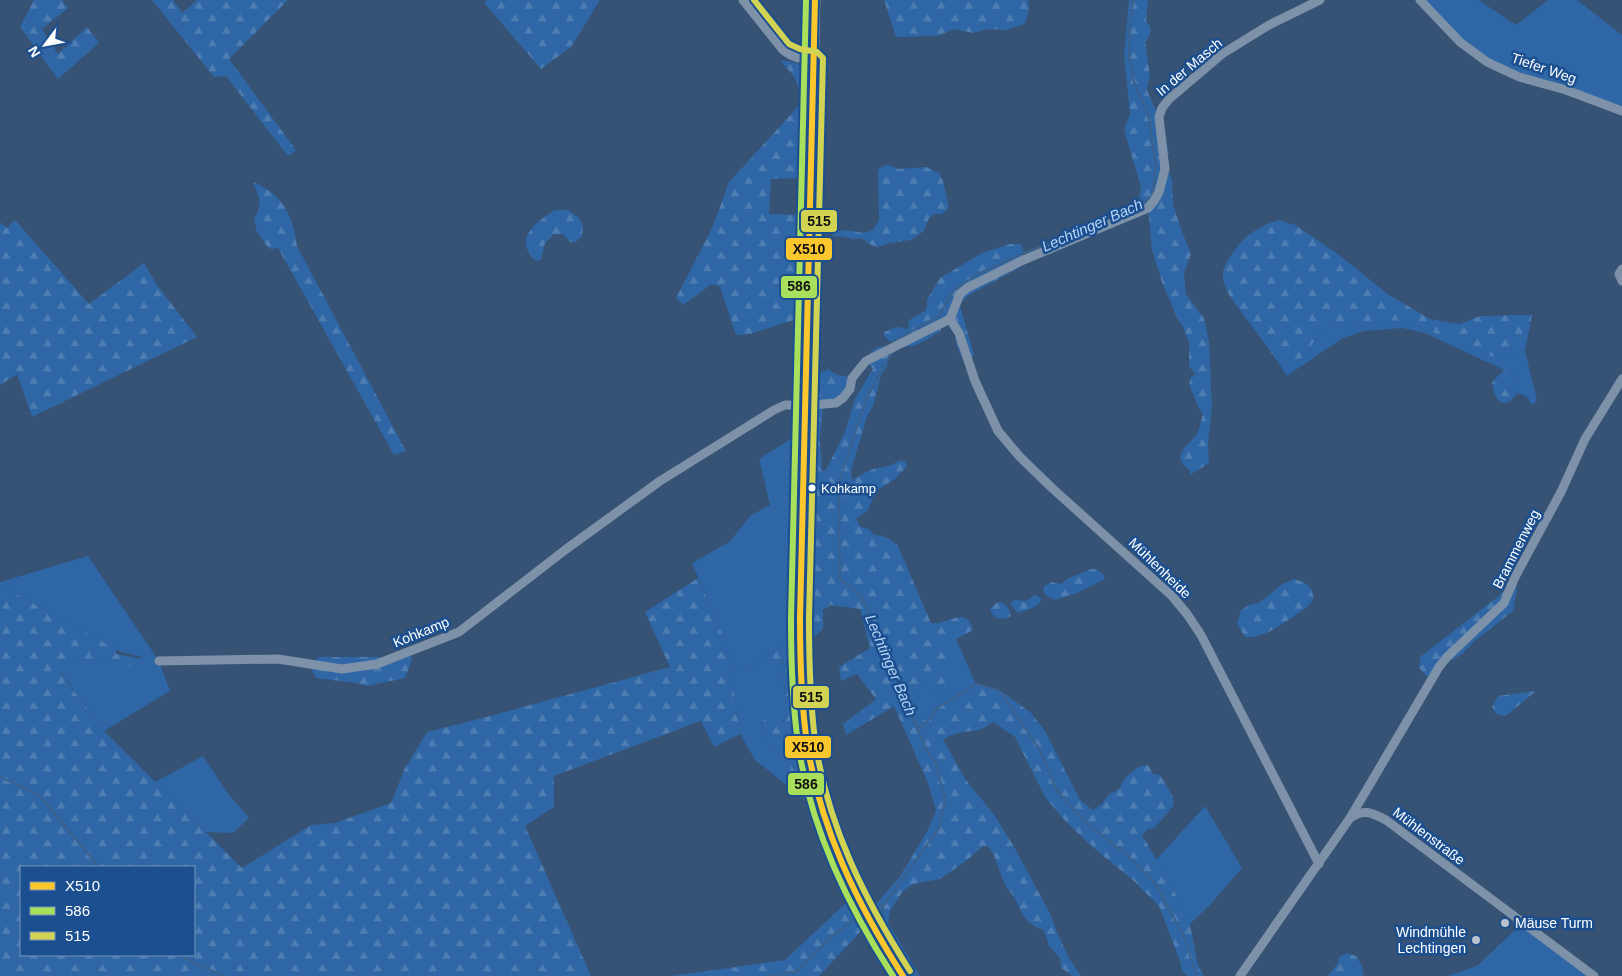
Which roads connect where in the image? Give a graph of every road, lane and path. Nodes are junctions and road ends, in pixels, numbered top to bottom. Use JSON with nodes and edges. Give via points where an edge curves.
{"nodes":[{"id":1,"x":743,"y":0,"type":"edge"},
{"id":2,"x":815,"y":0,"type":"edge"},
{"id":3,"x":1320,"y":0,"type":"edge"},
{"id":4,"x":1420,"y":0,"type":"edge"},
{"id":5,"x":814,"y":60,"type":"junction"},
{"id":6,"x":1622,"y":111,"type":"edge"},
{"id":7,"x":1622,"y":269,"type":"edge"},
{"id":8,"x":1622,"y":281,"type":"edge"},
{"id":9,"x":950,"y":319,"type":"junction"},
{"id":10,"x":1622,"y":379,"type":"edge"},
{"id":11,"x":805,"y":405,"type":"junction"},
{"id":12,"x":159,"y":661,"type":"dead end"},
{"id":13,"x":1350,"y":818,"type":"junction"},
{"id":14,"x":1319,"y":864,"type":"junction"},
{"id":15,"x":903,"y":976,"type":"edge"},
{"id":16,"x":1240,"y":976,"type":"edge"},
{"id":17,"x":1594,"y":976,"type":"edge"}],
"edges":[{"from":1,"to":5,"type":"street","via":[[783,50],[799,59]]},
{"from":2,"to":5,"type":"main road"},
{"from":3,"to":9,"type":"street","name":"In der Masch","via":[[1269,25],[1222,54],[1169,99],[1159,117],[1165,169],[1160,192],[1148,208],[1021,261],[967,288],[960,294]]},
{"from":4,"to":6,"type":"street","name":"Tiefer Weg","via":[[1460,42],[1487,62],[1519,77]]},
{"from":5,"to":11,"type":"main road"},
{"from":7,"to":8,"type":"street","via":[[1619,274]]},
{"from":9,"to":11,"type":"street","via":[[866,361],[852,378],[843,398],[836,403]]},
{"from":9,"to":14,"type":"street","name":"Mühlenheide","via":[[959,333],[975,381],[998,431],[1026,463],[1160,585],[1187,614],[1201,635]]},
{"from":10,"to":13,"type":"street","name":"Brammenweg","via":[[1585,439],[1504,603],[1446,657]]},
{"from":11,"to":12,"type":"street","name":"Kohkamp","via":[[785,405],[774,410],[660,481],[459,632],[377,664],[342,669],[278,660]]},
{"from":11,"to":15,"type":"main road","via":[[800,639],[802,700],[810,759],[820,805],[842,866],[863,911]]},
{"from":13,"to":14,"type":"street"},
{"from":13,"to":17,"type":"street","name":"Mühlenstraße","via":[[1366,812],[1386,820]]},
{"from":14,"to":16,"type":"street"}]}
